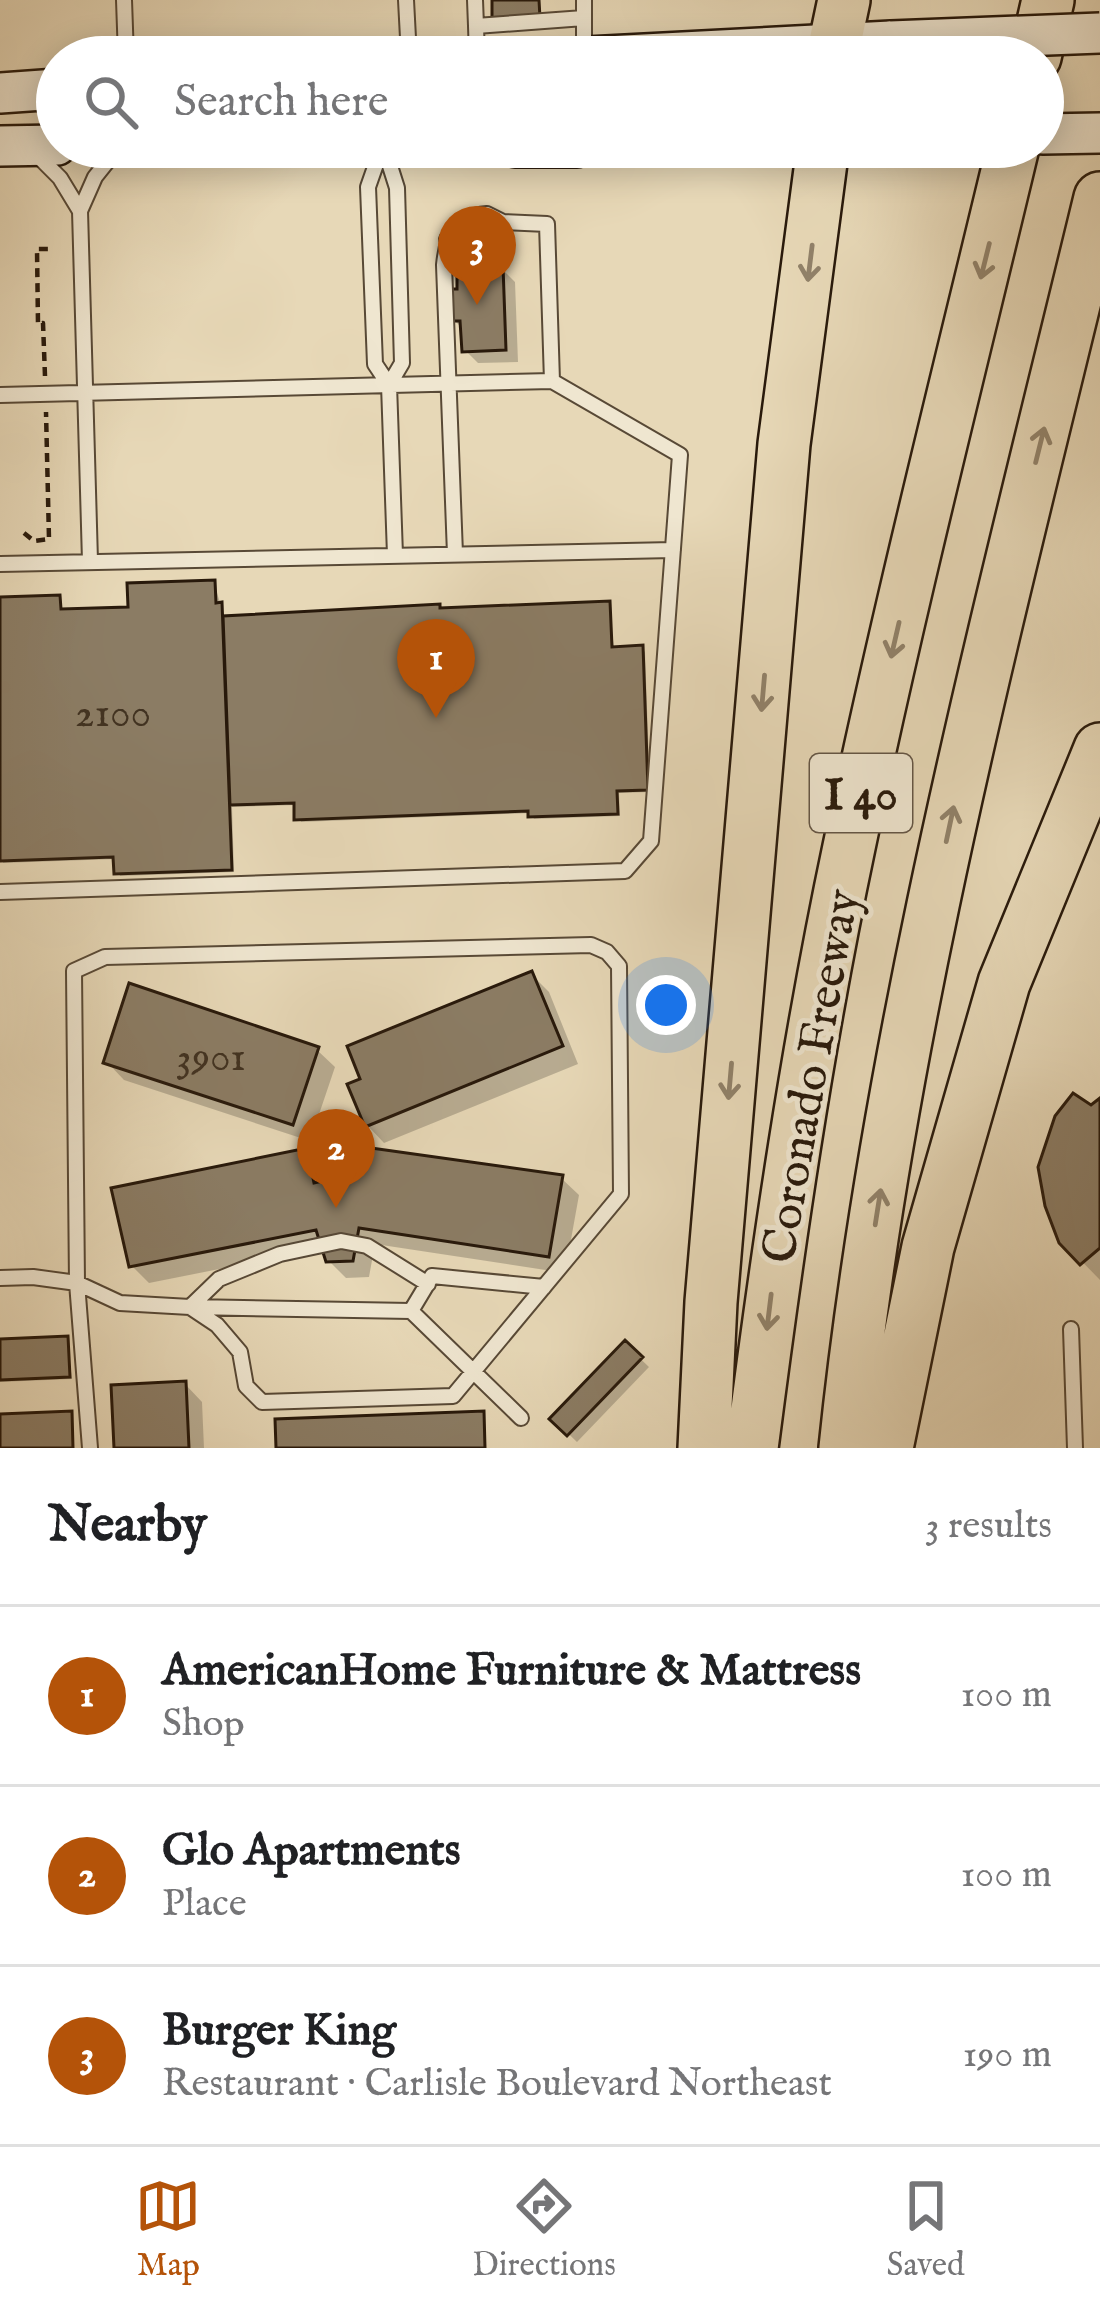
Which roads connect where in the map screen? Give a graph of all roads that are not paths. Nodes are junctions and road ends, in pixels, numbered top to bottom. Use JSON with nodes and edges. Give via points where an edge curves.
{"nodes":[{"id":1,"x":124,"y":0,"type":"edge"},
{"id":2,"x":406,"y":0,"type":"edge"},
{"id":3,"x":475,"y":0,"type":"edge"},
{"id":4,"x":584,"y":0,"type":"edge"},
{"id":5,"x":1048,"y":0,"type":"edge"},
{"id":6,"x":476,"y":26,"type":"junction"},
{"id":7,"x":1100,"y":33,"type":"edge"},
{"id":8,"x":837,"y":34,"type":"edge"},
{"id":9,"x":125,"y":36,"type":"edge"},
{"id":10,"x":408,"y":36,"type":"edge"},
{"id":11,"x":476,"y":36,"type":"edge"},
{"id":12,"x":537,"y":36,"type":"edge"},
{"id":13,"x":585,"y":36,"type":"edge"},
{"id":14,"x":787,"y":36,"type":"edge"},
{"id":15,"x":1022,"y":36,"type":"edge"},
{"id":16,"x":1040,"y":36,"type":"edge"},
{"id":17,"x":36,"y":90,"type":"edge"},
{"id":18,"x":0,"y":93,"type":"edge"},
{"id":19,"x":1100,"y":133,"type":"edge"},
{"id":20,"x":1064,"y":134,"type":"edge"},
{"id":21,"x":50,"y":168,"type":"edge"},
{"id":22,"x":102,"y":168,"type":"edge"},
{"id":23,"x":375,"y":168,"type":"edge"},
{"id":24,"x":390,"y":168,"type":"edge"},
{"id":25,"x":820,"y":168,"type":"edge"},
{"id":26,"x":1008,"y":168,"type":"edge"},
{"id":27,"x":1100,"y":198,"type":"edge"},
{"id":28,"x":80,"y":211,"type":"junction"},
{"id":29,"x":552,"y":381,"type":"junction"},
{"id":30,"x":449,"y":384,"type":"junction"},
{"id":31,"x":389,"y":385,"type":"junction"},
{"id":32,"x":86,"y":392,"type":"junction"},
{"id":33,"x":0,"y":394,"type":"edge"},
{"id":34,"x":674,"y":550,"type":"junction"},
{"id":35,"x":454,"y":554,"type":"junction"},
{"id":36,"x":394,"y":555,"type":"junction"},
{"id":37,"x":2,"y":561,"type":"edge"},
{"id":38,"x":91,"y":561,"type":"junction"},
{"id":39,"x":1100,"y":749,"type":"edge"},
{"id":40,"x":0,"y":892,"type":"edge"},
{"id":41,"x":0,"y":1277,"type":"edge"},
{"id":42,"x":77,"y":1283,"type":"junction"},
{"id":43,"x":428,"y":1284,"type":"junction"},
{"id":44,"x":544,"y":1287,"type":"junction"},
{"id":45,"x":190,"y":1307,"type":"junction"},
{"id":46,"x":411,"y":1311,"type":"junction"},
{"id":47,"x":1071,"y":1330,"type":"dead end"},
{"id":48,"x":475,"y":1370,"type":"junction"},
{"id":49,"x":520,"y":1418,"type":"dead end"},
{"id":50,"x":90,"y":1448,"type":"edge"},
{"id":51,"x":704,"y":1448,"type":"edge"},
{"id":52,"x":752,"y":1448,"type":"edge"},
{"id":53,"x":845,"y":1448,"type":"edge"},
{"id":54,"x":887,"y":1448,"type":"edge"},
{"id":55,"x":1075,"y":1448,"type":"edge"}],
"edges":[{"from":1,"to":9,"type":"lane"},
{"from":2,"to":10,"type":"lane"},
{"from":3,"to":6,"type":"lane"},
{"from":4,"to":13,"type":"lane"},
{"from":5,"to":16,"type":"highway"},
{"from":6,"to":11,"type":"lane"},
{"from":6,"to":12,"type":"lane"},
{"from":7,"to":15,"type":"main road","bridge":true},
{"from":8,"to":14,"type":"main road"},
{"from":17,"to":18,"type":"main road"},
{"from":19,"to":20,"type":"main road"},
{"from":21,"to":28,"type":"lane"},
{"from":22,"to":28,"type":"lane"},
{"from":23,"to":31,"type":"lane","via":[[368,188],[375,364]]},
{"from":24,"to":31,"type":"lane","via":[[402,363]]},
{"from":25,"to":51,"type":"highway","one_way":true,"via":[[784,444]]},
{"from":26,"to":52,"type":"highway","name":"Coronado Freeway","number":"I 40","one_way":true,"via":[[848,848],[803,1087]]},
{"from":53,"to":27,"type":"highway","name":"Coronado Freeway","number":"I 40","one_way":true,"via":[[926,936]]},
{"from":28,"to":32,"type":"lane"},
{"from":29,"to":30,"type":"lane"},
{"from":29,"to":30,"type":"lane","via":[[547,224],[487,214],[458,222],[447,239]]},
{"from":29,"to":34,"type":"lane","via":[[680,455]]},
{"from":30,"to":31,"type":"lane"},
{"from":30,"to":35,"type":"lane"},
{"from":31,"to":32,"type":"lane"},
{"from":31,"to":36,"type":"lane"},
{"from":32,"to":33,"type":"lane"},
{"from":32,"to":38,"type":"lane"},
{"from":34,"to":35,"type":"lane"},
{"from":34,"to":40,"type":"lane","via":[[651,841],[625,871]]},
{"from":35,"to":36,"type":"lane"},
{"from":36,"to":38,"type":"lane"},
{"from":37,"to":38,"type":"lane"},
{"from":39,"to":54,"type":"highway","via":[[1004,983],[928,1247]]},
{"from":41,"to":42,"type":"lane"},
{"from":42,"to":44,"type":"lane","via":[[74,970],[105,956],[591,945],[619,966],[621,1194]]},
{"from":42,"to":45,"type":"lane","via":[[120,1303]]},
{"from":42,"to":50,"type":"lane"},
{"from":43,"to":44,"type":"lane","via":[[432,1276]]},
{"from":43,"to":45,"type":"lane","via":[[368,1246],[340,1241],[280,1254],[219,1280]]},
{"from":43,"to":46,"type":"lane"},
{"from":44,"to":48,"type":"lane"},
{"from":45,"to":46,"type":"lane"},
{"from":45,"to":48,"type":"lane","via":[[240,1352],[246,1386],[262,1402],[453,1396]]},
{"from":46,"to":48,"type":"lane"},
{"from":47,"to":55,"type":"lane"},
{"from":48,"to":49,"type":"lane"}]}
